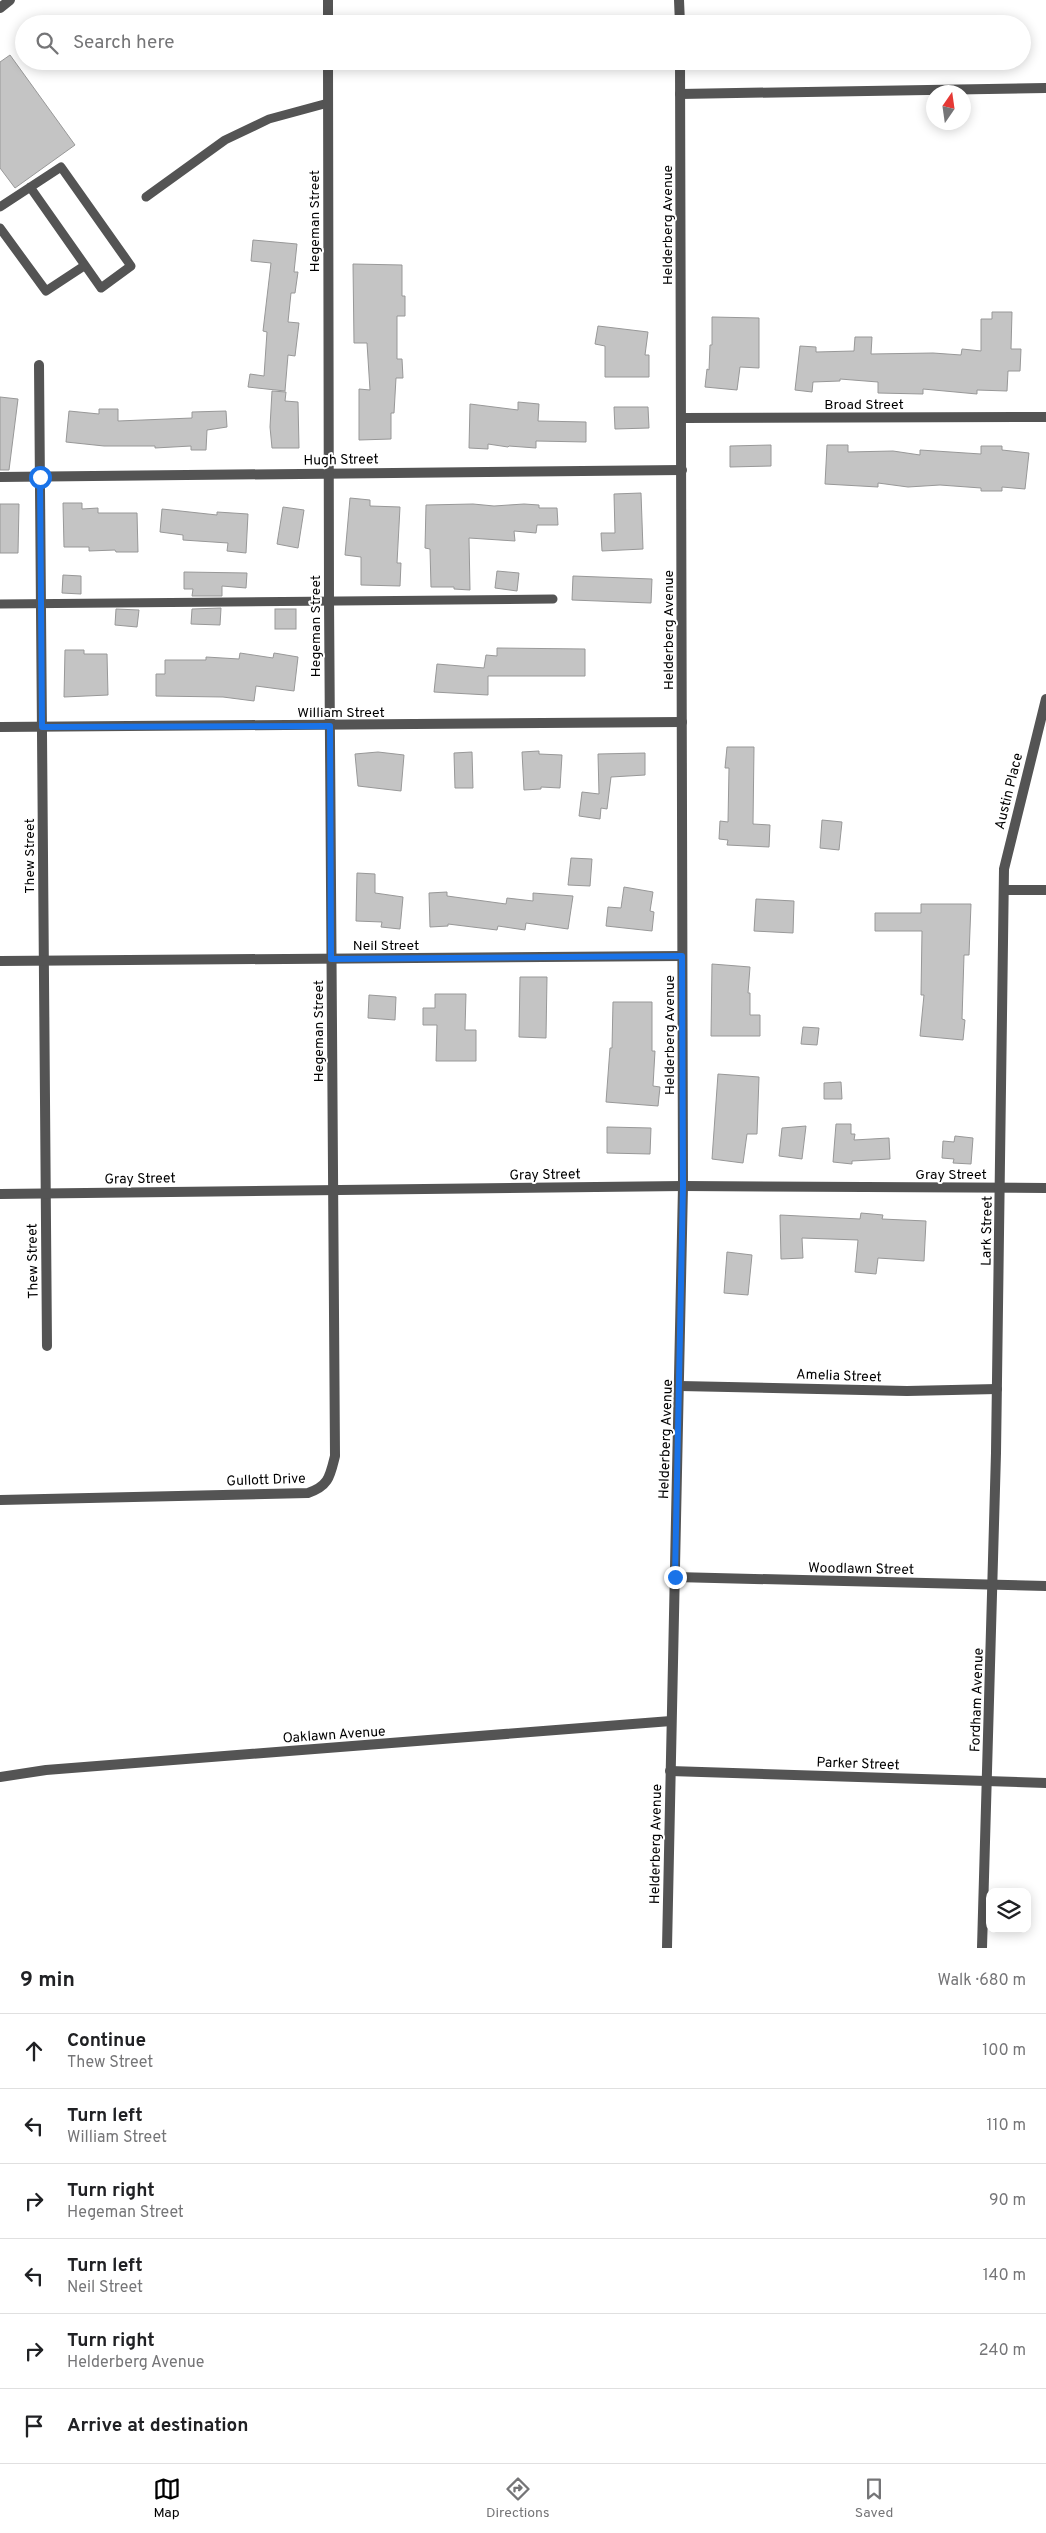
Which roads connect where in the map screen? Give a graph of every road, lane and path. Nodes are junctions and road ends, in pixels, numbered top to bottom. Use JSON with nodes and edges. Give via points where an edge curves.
{"nodes":[{"id":1,"x":10,"y":0,"type":"edge"},
{"id":2,"x":328,"y":0,"type":"edge"},
{"id":3,"x":679,"y":0,"type":"edge"},
{"id":4,"x":0,"y":8,"type":"edge"},
{"id":5,"x":328,"y":15,"type":"edge"},
{"id":6,"x":680,"y":15,"type":"edge"},
{"id":7,"x":328,"y":70,"type":"edge"},
{"id":8,"x":680,"y":70,"type":"edge"},
{"id":9,"x":1046,"y":88,"type":"edge"},
{"id":10,"x":680,"y":94,"type":"junction"},
{"id":11,"x":328,"y":103,"type":"junction"},
{"id":12,"x":30,"y":187,"type":"junction"},
{"id":13,"x":146,"y":197,"type":"dead end"},
{"id":14,"x":0,"y":207,"type":"edge"},
{"id":15,"x":0,"y":228,"type":"edge"},
{"id":16,"x":84,"y":266,"type":"junction"},
{"id":17,"x":39,"y":364,"type":"dead end"},
{"id":18,"x":1046,"y":417,"type":"edge"},
{"id":19,"x":682,"y":418,"type":"junction"},
{"id":20,"x":682,"y":470,"type":"junction"},
{"id":21,"x":328,"y":472,"type":"junction"},
{"id":22,"x":0,"y":477,"type":"edge"},
{"id":23,"x":40,"y":477,"type":"junction"},
{"id":24,"x":553,"y":598,"type":"dead end"},
{"id":25,"x":329,"y":599,"type":"junction"},
{"id":26,"x":0,"y":604,"type":"edge"},
{"id":27,"x":41,"y":604,"type":"junction"},
{"id":28,"x":1046,"y":699,"type":"edge"},
{"id":29,"x":682,"y":722,"type":"junction"},
{"id":30,"x":330,"y":726,"type":"junction"},
{"id":31,"x":0,"y":727,"type":"edge"},
{"id":32,"x":42,"y":727,"type":"junction"},
{"id":33,"x":1005,"y":890,"type":"junction"},
{"id":34,"x":1046,"y":890,"type":"edge"},
{"id":35,"x":682,"y":956,"type":"junction"},
{"id":36,"x":331,"y":959,"type":"junction"},
{"id":37,"x":0,"y":961,"type":"edge"},
{"id":38,"x":44,"y":961,"type":"junction"},
{"id":39,"x":683,"y":1186,"type":"junction"},
{"id":40,"x":1001,"y":1188,"type":"junction"},
{"id":41,"x":1046,"y":1188,"type":"edge"},
{"id":42,"x":333,"y":1190,"type":"junction"},
{"id":43,"x":45,"y":1193,"type":"junction"},
{"id":44,"x":0,"y":1194,"type":"edge"},
{"id":45,"x":47,"y":1346,"type":"dead end"},
{"id":46,"x":680,"y":1386,"type":"junction"},
{"id":47,"x":997,"y":1389,"type":"junction"},
{"id":48,"x":996,"y":1453,"type":"joint"},
{"id":49,"x":0,"y":1500,"type":"edge"},
{"id":50,"x":675,"y":1577,"type":"junction"},
{"id":51,"x":993,"y":1585,"type":"junction"},
{"id":52,"x":1046,"y":1586,"type":"edge"},
{"id":53,"x":671,"y":1721,"type":"junction"},
{"id":54,"x":670,"y":1771,"type":"junction"},
{"id":55,"x":0,"y":1777,"type":"edge"},
{"id":56,"x":987,"y":1781,"type":"junction"},
{"id":57,"x":1046,"y":1783,"type":"edge"},
{"id":58,"x":667,"y":1948,"type":"edge"},
{"id":59,"x":982,"y":1948,"type":"edge"}],
"edges":[{"from":1,"to":4,"type":"street"},
{"from":2,"to":5,"type":"street"},
{"from":3,"to":6,"type":"street"},
{"from":7,"to":11,"type":"street","name":"Hegeman Street"},
{"from":8,"to":10,"type":"street","name":"Helderberg Avenue"},
{"from":9,"to":10,"type":"street"},
{"from":10,"to":19,"type":"street","name":"Helderberg Avenue"},
{"from":11,"to":13,"type":"lane","via":[[269,119],[225,140]]},
{"from":11,"to":21,"type":"street","name":"Hegeman Street"},
{"from":12,"to":14,"type":"lane"},
{"from":12,"to":16,"type":"lane"},
{"from":12,"to":16,"type":"lane","via":[[62,167],[130,266],[101,288]]},
{"from":15,"to":16,"type":"lane","via":[[46,290]]},
{"from":17,"to":23,"type":"street","name":"Thew Street"},
{"from":18,"to":19,"type":"street","name":"Broad Street"},
{"from":19,"to":20,"type":"street","name":"Helderberg Avenue"},
{"from":20,"to":21,"type":"street","name":"Hugh Street"},
{"from":20,"to":29,"type":"street","name":"Helderberg Avenue"},
{"from":21,"to":23,"type":"street","name":"Hugh Street"},
{"from":21,"to":25,"type":"street","name":"Hegeman Street"},
{"from":22,"to":23,"type":"street","name":"Hugh Street"},
{"from":23,"to":27,"type":"street","name":"Thew Street"},
{"from":24,"to":25,"type":"lane"},
{"from":25,"to":27,"type":"lane"},
{"from":25,"to":30,"type":"street","name":"Hegeman Street"},
{"from":26,"to":27,"type":"lane"},
{"from":27,"to":32,"type":"street","name":"Thew Street"},
{"from":28,"to":33,"type":"street","name":"Austin Place","via":[[1004,868]]},
{"from":29,"to":30,"type":"street","name":"William Street"},
{"from":29,"to":35,"type":"street","name":"Helderberg Avenue"},
{"from":30,"to":32,"type":"street","name":"William Street"},
{"from":30,"to":36,"type":"street","name":"Hegeman Street"},
{"from":31,"to":32,"type":"street","name":"William Street"},
{"from":32,"to":38,"type":"street","name":"Thew Street"},
{"from":33,"to":34,"type":"street"},
{"from":33,"to":40,"type":"street","name":"Lark Street"},
{"from":35,"to":36,"type":"street","name":"Neil Street"},
{"from":35,"to":39,"type":"street","name":"Helderberg Avenue"},
{"from":36,"to":38,"type":"street","name":"Neil Street"},
{"from":36,"to":42,"type":"street","name":"Hegeman Street"},
{"from":37,"to":38,"type":"street","name":"Neil Street"},
{"from":38,"to":43,"type":"street","name":"Thew Street"},
{"from":39,"to":40,"type":"street","name":"Gray Street"},
{"from":39,"to":42,"type":"street","name":"Gray Street"},
{"from":39,"to":46,"type":"street","name":"Helderberg Avenue"},
{"from":40,"to":41,"type":"street","name":"Gray Street"},
{"from":40,"to":47,"type":"street","name":"Lark Street"},
{"from":42,"to":43,"type":"street","name":"Gray Street"},
{"from":42,"to":49,"type":"street","name":"Gullott Drive","via":[[335,1456],[330,1475],[321,1489],[308,1493]]},
{"from":43,"to":44,"type":"street","name":"Gray Street"},
{"from":43,"to":45,"type":"street","name":"Thew Street"},
{"from":46,"to":47,"type":"street","name":"Amelia Street","via":[[907,1391]]},
{"from":46,"to":50,"type":"street","name":"Helderberg Avenue"},
{"from":47,"to":48,"type":"street","name":"Lark Street"},
{"from":48,"to":51,"type":"street","name":"Fordham Avenue"},
{"from":50,"to":51,"type":"street","name":"Woodlawn Street"},
{"from":50,"to":53,"type":"street","name":"Helderberg Avenue"},
{"from":51,"to":52,"type":"street","name":"Woodlawn Street"},
{"from":51,"to":56,"type":"street","name":"Fordham Avenue"},
{"from":53,"to":54,"type":"street","name":"Helderberg Avenue"},
{"from":53,"to":55,"type":"street","name":"Oaklawn Avenue","via":[[46,1770]]},
{"from":54,"to":56,"type":"street","name":"Parker Street"},
{"from":54,"to":58,"type":"street","name":"Helderberg Avenue"},
{"from":56,"to":57,"type":"street","name":"Parker Street"},
{"from":56,"to":59,"type":"street","name":"Fordham Avenue"}]}
